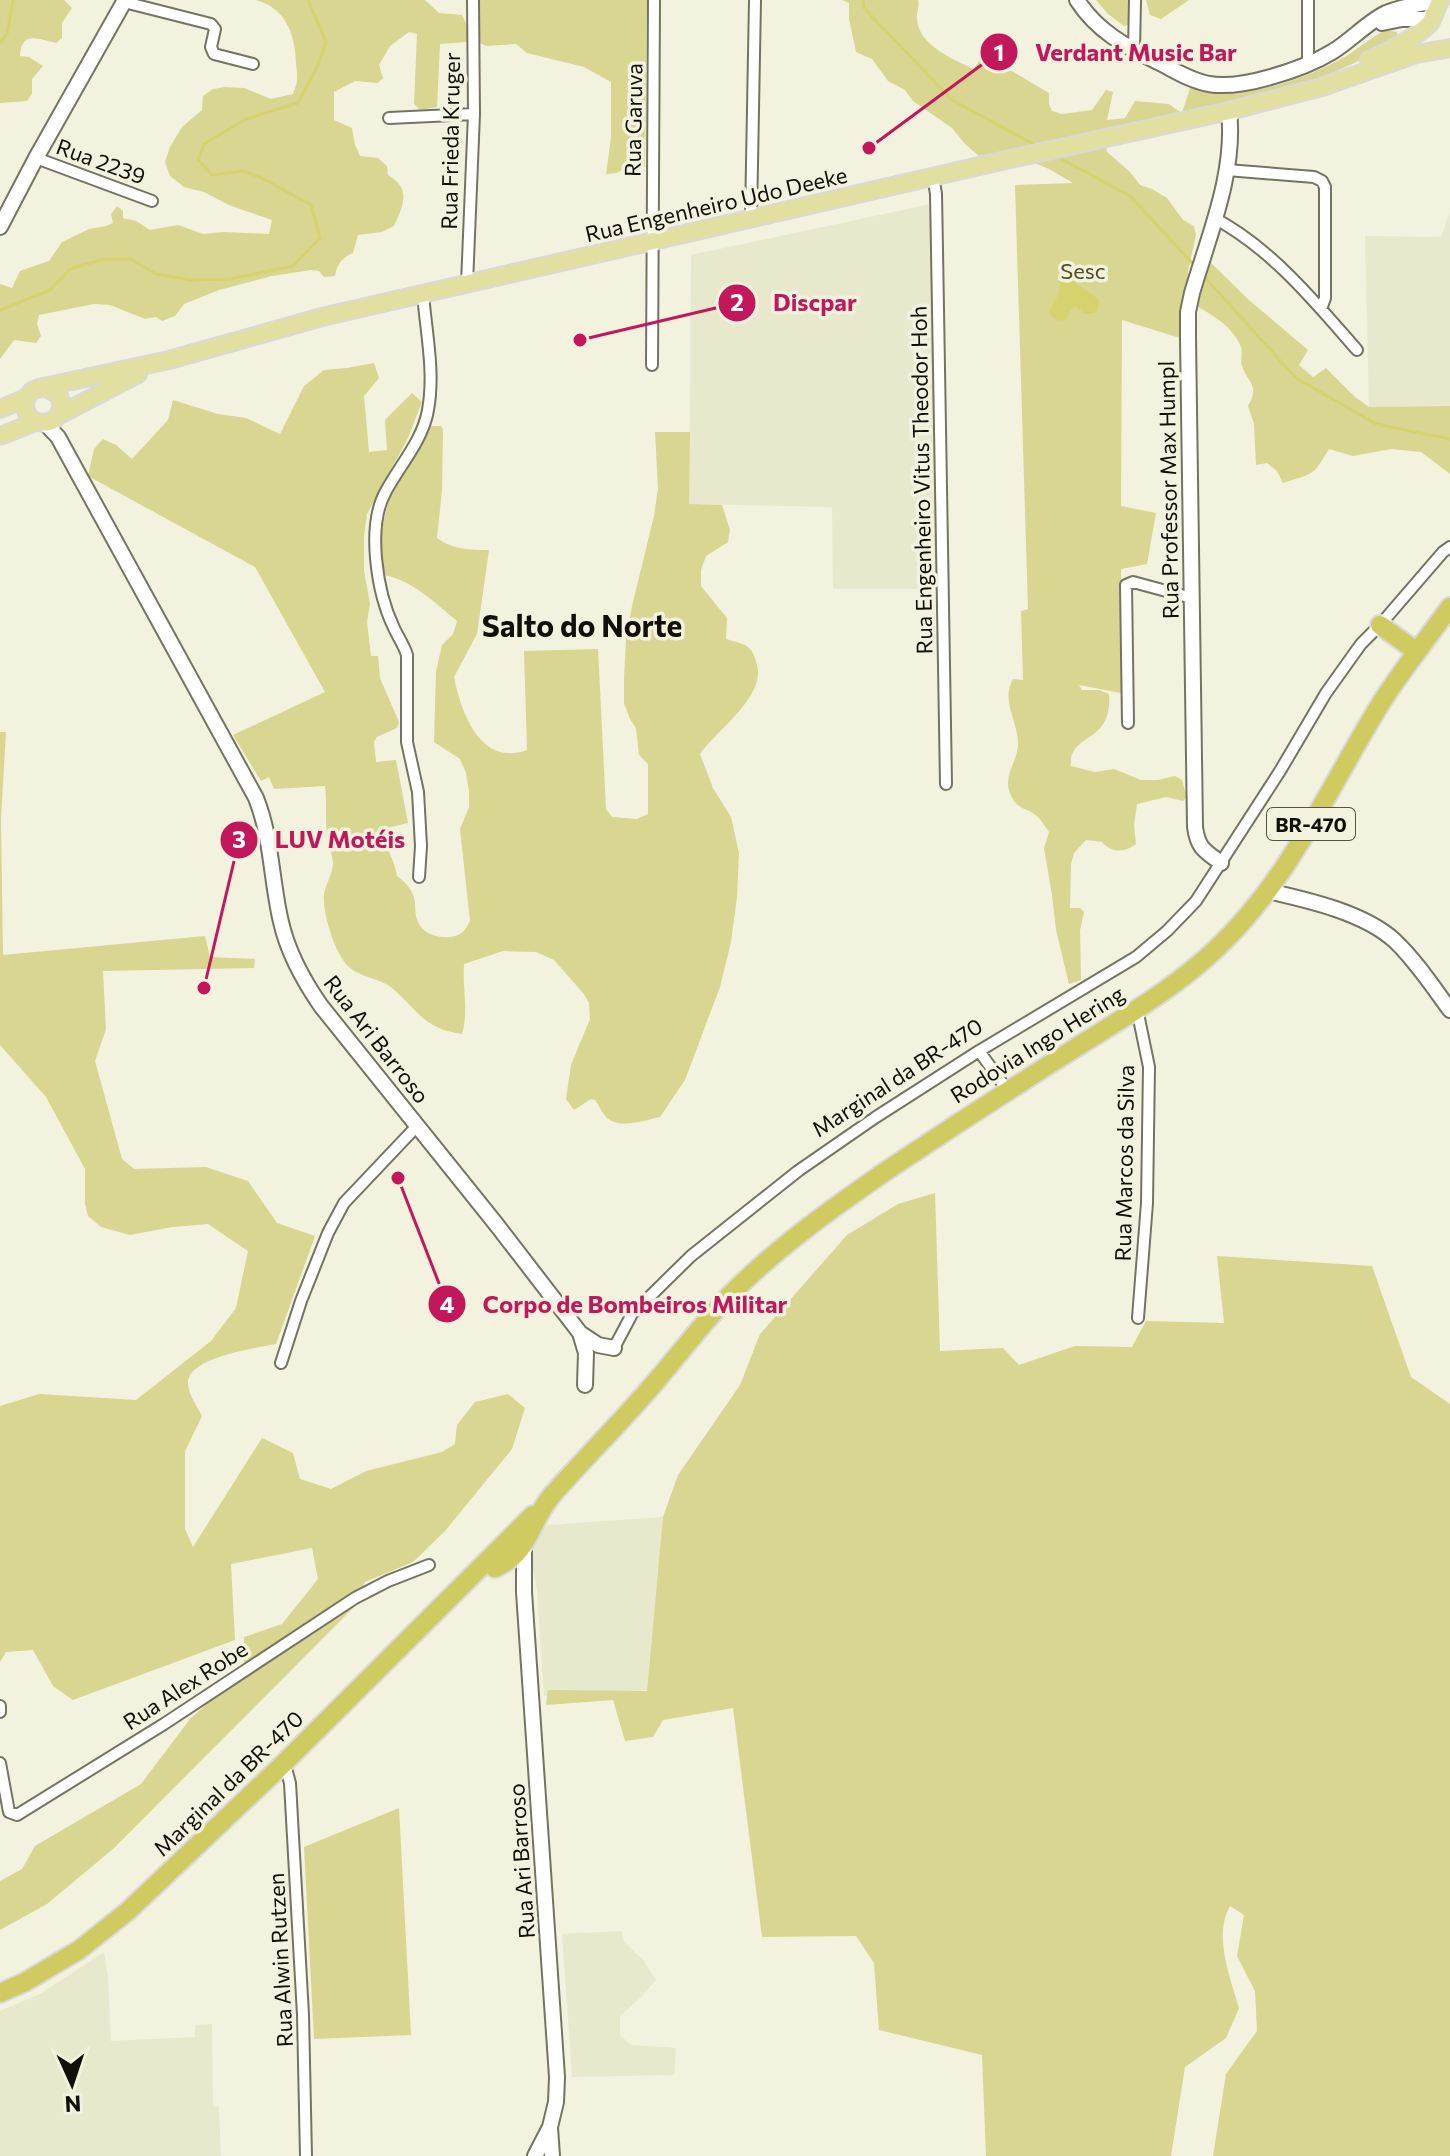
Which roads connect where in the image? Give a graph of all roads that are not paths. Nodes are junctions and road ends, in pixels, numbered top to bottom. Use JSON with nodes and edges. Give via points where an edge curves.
{"nodes":[{"id":1,"x":473,"y":0,"type":"edge"},
{"id":2,"x":654,"y":0,"type":"edge"},
{"id":3,"x":755,"y":0,"type":"edge"},
{"id":4,"x":1077,"y":0,"type":"edge"},
{"id":5,"x":1135,"y":0,"type":"edge"},
{"id":6,"x":1308,"y":0,"type":"edge"},
{"id":7,"x":1440,"y":0,"type":"edge"},
{"id":8,"x":124,"y":1,"type":"edge"},
{"id":9,"x":1431,"y":20,"type":"junction"},
{"id":10,"x":1366,"y":28,"type":"junction"},
{"id":11,"x":1450,"y":47,"type":"edge"},
{"id":12,"x":1134,"y":51,"type":"junction"},
{"id":13,"x":253,"y":64,"type":"dead end"},
{"id":14,"x":1308,"y":64,"type":"junction"},
{"id":15,"x":1275,"y":98,"type":"junction"},
{"id":16,"x":1229,"y":111,"type":"junction"},
{"id":17,"x":474,"y":114,"type":"junction"},
{"id":18,"x":389,"y":118,"type":"dead end"},
{"id":19,"x":36,"y":158,"type":"junction"},
{"id":20,"x":1227,"y":170,"type":"junction"},
{"id":21,"x":933,"y":176,"type":"junction"},
{"id":22,"x":152,"y":201,"type":"dead end"},
{"id":23,"x":751,"y":218,"type":"junction"},
{"id":24,"x":1214,"y":218,"type":"junction"},
{"id":25,"x":0,"y":227,"type":"edge"},
{"id":26,"x":653,"y":241,"type":"junction"},
{"id":27,"x":467,"y":284,"type":"junction"},
{"id":28,"x":423,"y":294,"type":"junction"},
{"id":29,"x":1321,"y":309,"type":"junction"},
{"id":30,"x":1357,"y":350,"type":"dead end"},
{"id":31,"x":169,"y":360,"type":"junction"},
{"id":32,"x":652,"y":365,"type":"dead end"},
{"id":33,"x":46,"y":388,"type":"junction"},
{"id":34,"x":10,"y":402,"type":"edge"},
{"id":35,"x":49,"y":419,"type":"junction"},
{"id":36,"x":0,"y":436,"type":"edge"},
{"id":37,"x":1450,"y":547,"type":"edge"},
{"id":38,"x":1192,"y":598,"type":"junction"},
{"id":39,"x":1450,"y":607,"type":"edge"},
{"id":40,"x":1380,"y":625,"type":"junction"},
{"id":41,"x":1417,"y":652,"type":"junction"},
{"id":42,"x":1128,"y":723,"type":"dead end"},
{"id":43,"x":946,"y":784,"type":"dead end"},
{"id":44,"x":1221,"y":863,"type":"junction"},
{"id":45,"x":419,"y":877,"type":"dead end"},
{"id":46,"x":1268,"y":891,"type":"junction"},
{"id":47,"x":1137,"y":1009,"type":"junction"},
{"id":48,"x":1450,"y":1010,"type":"edge"},
{"id":49,"x":979,"y":1051,"type":"junction"},
{"id":50,"x":1008,"y":1091,"type":"junction"},
{"id":51,"x":417,"y":1126,"type":"junction"},
{"id":52,"x":1138,"y":1318,"type":"dead end"},
{"id":53,"x":580,"y":1333,"type":"junction"},
{"id":54,"x":614,"y":1348,"type":"joint"},
{"id":55,"x":281,"y":1363,"type":"dead end"},
{"id":56,"x":585,"y":1385,"type":"dead end"},
{"id":57,"x":551,"y":1496,"type":"junction"},
{"id":58,"x":524,"y":1545,"type":"junction"},
{"id":59,"x":429,"y":1565,"type":"dead end"},
{"id":60,"x":495,"y":1568,"type":"junction"},
{"id":61,"x":467,"y":1579,"type":"junction"},
{"id":62,"x":524,"y":1592,"type":"junction"},
{"id":63,"x":0,"y":1763,"type":"edge"},
{"id":64,"x":282,"y":1765,"type":"junction"},
{"id":65,"x":0,"y":1993,"type":"edge"},
{"id":66,"x":550,"y":2127,"type":"junction"},
{"id":67,"x":306,"y":2156,"type":"edge"},
{"id":68,"x":535,"y":2156,"type":"edge"},
{"id":69,"x":552,"y":2156,"type":"edge"}],
"edges":[{"from":1,"to":17,"type":"street","name":"Rua Frieda Kruger"},
{"from":2,"to":26,"type":"street","name":"Rua Garuva"},
{"from":3,"to":23,"type":"street"},
{"from":4,"to":12,"type":"street","via":[[1103,30]]},
{"from":5,"to":12,"type":"street"},
{"from":6,"to":14,"type":"street"},
{"from":7,"to":9,"type":"main road","name":"Rua Engenheiro Udo Deeke"},
{"from":7,"to":10,"type":"street","via":[[1390,12]]},
{"from":8,"to":13,"type":"street","via":[[211,24],[214,54]]},
{"from":8,"to":19,"type":"street"},
{"from":9,"to":10,"type":"street","via":[[1391,20]]},
{"from":9,"to":11,"type":"main road"},
{"from":9,"to":15,"type":"main road","name":"Rua Engenheiro Udo Deeke","via":[[1392,50]]},
{"from":10,"to":14,"type":"street"},
{"from":11,"to":15,"type":"main road","name":"Rua Engenheiro Udo Deeke"},
{"from":12,"to":14,"type":"street","via":[[1197,81],[1224,86]]},
{"from":15,"to":16,"type":"main road","name":"Rua Engenheiro Udo Deeke"},
{"from":16,"to":20,"type":"street","name":"Rua Professor Max Humpl"},
{"from":16,"to":21,"type":"main road","name":"Rua Engenheiro Udo Deeke"},
{"from":17,"to":18,"type":"street"},
{"from":17,"to":27,"type":"street","name":"Rua Frieda Kruger"},
{"from":19,"to":22,"type":"street","name":"Rua 2239"},
{"from":19,"to":25,"type":"street"},
{"from":20,"to":24,"type":"street","name":"Rua Professor Max Humpl"},
{"from":20,"to":29,"type":"street","via":[[1322,181]]},
{"from":21,"to":23,"type":"main road","name":"Rua Engenheiro Udo Deeke"},
{"from":21,"to":43,"type":"street","name":"Rua Engenheiro Vitus Theodor Hoh"},
{"from":23,"to":26,"type":"main road","name":"Rua Engenheiro Udo Deeke"},
{"from":24,"to":29,"type":"street","via":[[1258,246]]},
{"from":24,"to":38,"type":"street","name":"Rua Professor Max Humpl","via":[[1188,312]]},
{"from":26,"to":27,"type":"main road","name":"Rua Engenheiro Udo Deeke"},
{"from":26,"to":32,"type":"street","name":"Rua Garuva"},
{"from":27,"to":28,"type":"main road","name":"Rua Engenheiro Udo Deeke"},
{"from":28,"to":31,"type":"main road","name":"Rua Engenheiro Udo Deeke"},
{"from":28,"to":45,"type":"street","via":[[431,386],[428,412],[383,495],[375,530],[380,585],[407,655],[407,742],[418,792]]},
{"from":29,"to":30,"type":"street"},
{"from":31,"to":33,"type":"main road","name":"Rua Engenheiro Udo Deeke"},
{"from":31,"to":35,"type":"main road","name":"Rua Engenheiro Udo Deeke"},
{"from":33,"to":34,"type":"main road","name":"Rua Engenheiro Udo Deeke"},
{"from":33,"to":35,"type":"main road","via":[[59,395],[62,404]]},
{"from":34,"to":35,"type":"main road","via":[[29,418]]},
{"from":35,"to":36,"type":"main road","name":"Rua Engenheiro Udo Deeke"},
{"from":35,"to":51,"type":"street","name":"Rua Ari Barroso","via":[[256,798],[265,820],[280,919],[302,977]]},
{"from":37,"to":40,"type":"street","name":"Marginal da BR-470"},
{"from":38,"to":42,"type":"street","via":[[1133,582],[1126,585]]},
{"from":38,"to":44,"type":"street","name":"Rua Professor Max Humpl","via":[[1195,827],[1201,847]]},
{"from":39,"to":41,"type":"highway","name":"Rodovia Ingo Hering","number":"BR-470"},
{"from":40,"to":41,"type":"highway"},
{"from":40,"to":44,"type":"street","name":"Marginal da BR-470","via":[[1326,693]]},
{"from":41,"to":46,"type":"highway","name":"Rodovia Ingo Hering","number":"BR-470"},
{"from":44,"to":49,"type":"street","name":"Marginal da BR-470","via":[[1196,901],[1136,957]]},
{"from":46,"to":47,"type":"highway","name":"Rodovia Ingo Hering","number":"BR-470","via":[[1215,950]]},
{"from":46,"to":48,"type":"street","via":[[1333,909],[1382,931]]},
{"from":47,"to":50,"type":"highway","name":"Rodovia Ingo Hering","number":"BR-470"},
{"from":47,"to":52,"type":"street","name":"Rua Marcos da Silva","via":[[1149,1067]]},
{"from":49,"to":50,"type":"street"},
{"from":49,"to":54,"type":"street","name":"Marginal da BR-470","via":[[798,1171],[691,1256],[632,1314]]},
{"from":50,"to":57,"type":"highway","name":"Rodovia Ingo Hering","number":"BR-470","via":[[795,1235],[731,1294]]},
{"from":51,"to":53,"type":"street","name":"Rua Ari Barroso"},
{"from":51,"to":55,"type":"street","via":[[344,1203],[301,1301]]},
{"from":53,"to":54,"type":"street","name":"Rua Ari Barroso"},
{"from":53,"to":56,"type":"street","via":[[586,1353]]},
{"from":57,"to":58,"type":"highway"},
{"from":57,"to":61,"type":"highway","name":"Marginal da BR-470"},
{"from":58,"to":60,"type":"highway"},
{"from":58,"to":62,"type":"street","name":"Rua Ari Barroso"},
{"from":59,"to":63,"type":"street","name":"Rua Alex Robe","via":[[355,1598],[17,1815],[9,1812]]},
{"from":60,"to":61,"type":"street","name":"Marginal da BR-470"},
{"from":60,"to":62,"type":"street","via":[[512,1575]]},
{"from":61,"to":64,"type":"highway","name":"Marginal da BR-470"},
{"from":62,"to":66,"type":"street","name":"Rua Ari Barroso","via":[[557,2067]]},
{"from":64,"to":65,"type":"highway","name":"Marginal da BR-470","via":[[93,1940]]},
{"from":64,"to":67,"type":"street","name":"Rua Alwin Rutzen","via":[[290,1783]]},
{"from":66,"to":68,"type":"street","name":"Rua Ari Barroso"},
{"from":66,"to":69,"type":"street","name":"Rua Ari Barroso"}]}
